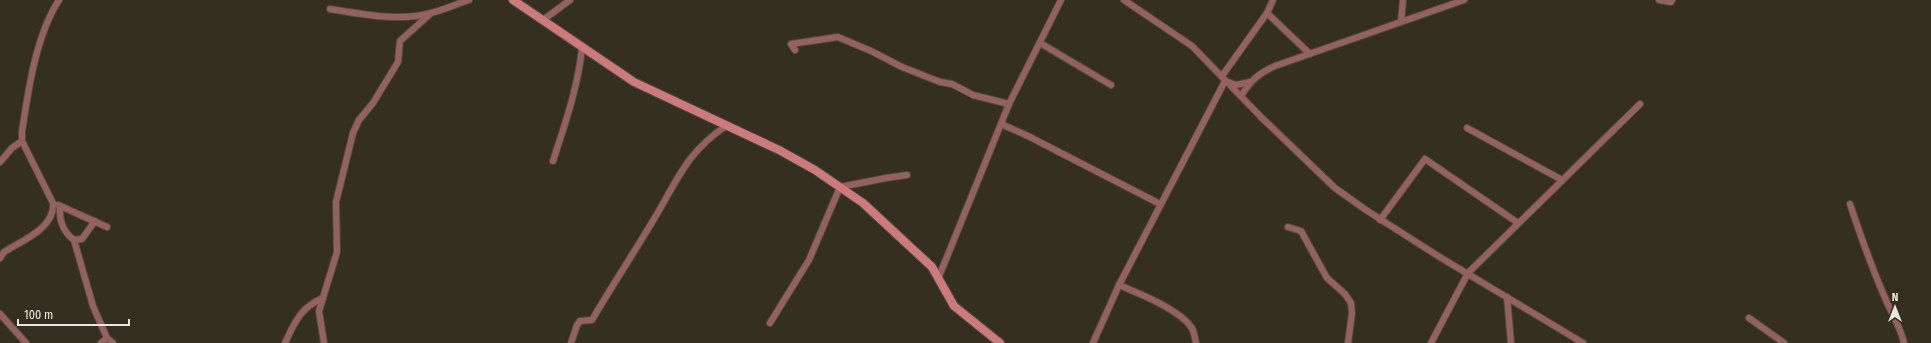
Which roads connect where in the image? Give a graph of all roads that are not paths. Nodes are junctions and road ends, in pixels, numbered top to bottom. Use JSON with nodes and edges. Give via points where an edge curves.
{"nodes":[{"id":1,"x":59,"y":0,"type":"edge"},
{"id":2,"x":469,"y":0,"type":"edge"},
{"id":3,"x":513,"y":0,"type":"edge"},
{"id":4,"x":570,"y":0,"type":"edge"},
{"id":5,"x":1061,"y":0,"type":"edge"},
{"id":6,"x":1124,"y":0,"type":"edge"},
{"id":7,"x":1273,"y":0,"type":"edge"},
{"id":8,"x":1403,"y":0,"type":"edge"},
{"id":9,"x":1464,"y":0,"type":"edge"},
{"id":10,"x":1659,"y":0,"type":"edge"},
{"id":11,"x":1672,"y":0,"type":"edge"},
{"id":12,"x":330,"y":9,"type":"dead end"},
{"id":13,"x":1267,"y":13,"type":"junction"},
{"id":14,"x":430,"y":14,"type":"junction"},
{"id":15,"x":543,"y":20,"type":"junction"},
{"id":16,"x":1401,"y":22,"type":"junction"},
{"id":17,"x":1040,"y":43,"type":"junction"},
{"id":18,"x":582,"y":48,"type":"junction"},
{"id":19,"x":795,"y":50,"type":"dead end"},
{"id":20,"x":1310,"y":54,"type":"junction"},
{"id":21,"x":1224,"y":78,"type":"junction"},
{"id":22,"x":1250,"y":82,"type":"junction"},
{"id":23,"x":1111,"y":85,"type":"dead end"},
{"id":24,"x":1241,"y":96,"type":"junction"},
{"id":25,"x":1009,"y":104,"type":"junction"},
{"id":26,"x":1640,"y":104,"type":"dead end"},
{"id":27,"x":1001,"y":124,"type":"junction"},
{"id":28,"x":726,"y":126,"type":"junction"},
{"id":29,"x":1467,"y":128,"type":"dead end"},
{"id":30,"x":22,"y":140,"type":"junction"},
{"id":31,"x":553,"y":161,"type":"dead end"},
{"id":32,"x":0,"y":162,"type":"edge"},
{"id":33,"x":907,"y":175,"type":"dead end"},
{"id":34,"x":1562,"y":180,"type":"junction"},
{"id":35,"x":840,"y":187,"type":"junction"},
{"id":36,"x":53,"y":203,"type":"junction"},
{"id":37,"x":1160,"y":204,"type":"junction"},
{"id":38,"x":1850,"y":204,"type":"dead end"},
{"id":39,"x":60,"y":206,"type":"junction"},
{"id":40,"x":1380,"y":220,"type":"junction"},
{"id":41,"x":95,"y":222,"type":"junction"},
{"id":42,"x":1518,"y":223,"type":"junction"},
{"id":43,"x":107,"y":227,"type":"dead end"},
{"id":44,"x":1288,"y":227,"type":"dead end"},
{"id":45,"x":74,"y":240,"type":"junction"},
{"id":46,"x":2,"y":253,"type":"edge"},
{"id":47,"x":0,"y":258,"type":"edge"},
{"id":48,"x":1468,"y":273,"type":"junction"},
{"id":49,"x":938,"y":279,"type":"junction"},
{"id":50,"x":1120,"y":285,"type":"junction"},
{"id":51,"x":1507,"y":296,"type":"junction"},
{"id":52,"x":323,"y":298,"type":"junction"},
{"id":53,"x":0,"y":314,"type":"edge"},
{"id":54,"x":1749,"y":318,"type":"dead end"},
{"id":55,"x":770,"y":322,"type":"dead end"},
{"id":56,"x":108,"y":338,"type":"junction"},
{"id":57,"x":26,"y":343,"type":"edge"},
{"id":58,"x":101,"y":343,"type":"edge"},
{"id":59,"x":112,"y":343,"type":"edge"},
{"id":60,"x":285,"y":343,"type":"edge"},
{"id":61,"x":324,"y":343,"type":"edge"},
{"id":62,"x":571,"y":343,"type":"edge"},
{"id":63,"x":1000,"y":343,"type":"edge"},
{"id":64,"x":1093,"y":343,"type":"edge"},
{"id":65,"x":1196,"y":343,"type":"edge"},
{"id":66,"x":1348,"y":343,"type":"edge"},
{"id":67,"x":1431,"y":343,"type":"edge"},
{"id":68,"x":1511,"y":343,"type":"edge"},
{"id":69,"x":1583,"y":343,"type":"edge"},
{"id":70,"x":1784,"y":343,"type":"edge"},
{"id":71,"x":1904,"y":343,"type":"edge"}],
"edges":[{"from":1,"to":30,"type":"street","via":[[38,50],[25,107]]},
{"from":2,"to":14,"type":"street"},
{"from":3,"to":15,"type":"main road"},
{"from":4,"to":15,"type":"street"},
{"from":5,"to":17,"type":"street"},
{"from":6,"to":21,"type":"street","via":[[1192,46]]},
{"from":7,"to":13,"type":"street"},
{"from":8,"to":16,"type":"street"},
{"from":9,"to":16,"type":"street"},
{"from":10,"to":11,"type":"street"},
{"from":12,"to":14,"type":"street","via":[[383,17]]},
{"from":13,"to":20,"type":"street"},
{"from":13,"to":21,"type":"street"},
{"from":14,"to":52,"type":"street","via":[[400,41],[398,62],[353,133],[336,202],[337,252]]},
{"from":15,"to":18,"type":"main road"},
{"from":16,"to":20,"type":"street"},
{"from":17,"to":23,"type":"street"},
{"from":17,"to":25,"type":"street"},
{"from":18,"to":28,"type":"main road","via":[[634,82]]},
{"from":18,"to":31,"type":"street","via":[[580,73]]},
{"from":19,"to":25,"type":"street","via":[[791,44],[838,37],[940,82],[952,84],[982,98]]},
{"from":20,"to":22,"type":"street","via":[[1269,69]]},
{"from":21,"to":22,"type":"street","via":[[1236,85]]},
{"from":21,"to":24,"type":"street"},
{"from":21,"to":37,"type":"street"},
{"from":22,"to":24,"type":"street"},
{"from":24,"to":40,"type":"street","via":[[1335,188]]},
{"from":25,"to":27,"type":"street"},
{"from":26,"to":34,"type":"street"},
{"from":27,"to":37,"type":"street"},
{"from":27,"to":49,"type":"street"},
{"from":28,"to":35,"type":"main road","via":[[779,150]]},
{"from":28,"to":62,"type":"street","via":[[704,143],[688,160],[592,320],[580,321]]},
{"from":29,"to":34,"type":"street"},
{"from":30,"to":32,"type":"street"},
{"from":30,"to":36,"type":"street"},
{"from":33,"to":35,"type":"street"},
{"from":34,"to":42,"type":"street"},
{"from":35,"to":49,"type":"main road","via":[[880,217],[932,267]]},
{"from":35,"to":55,"type":"street","via":[[809,260]]},
{"from":36,"to":39,"type":"street"},
{"from":36,"to":46,"type":"street","via":[[54,211],[44,226]]},
{"from":37,"to":50,"type":"street"},
{"from":38,"to":71,"type":"street"},
{"from":39,"to":41,"type":"street"},
{"from":39,"to":45,"type":"street","via":[[60,220]]},
{"from":40,"to":42,"type":"street","via":[[1425,159]]},
{"from":40,"to":48,"type":"street"},
{"from":41,"to":43,"type":"street"},
{"from":41,"to":45,"type":"street","via":[[82,239]]},
{"from":42,"to":48,"type":"street"},
{"from":44,"to":66,"type":"street","via":[[1301,231],[1327,278],[1351,303]]},
{"from":45,"to":56,"type":"street","via":[[93,306]]},
{"from":46,"to":47,"type":"street"},
{"from":48,"to":51,"type":"street"},
{"from":48,"to":67,"type":"street"},
{"from":49,"to":63,"type":"main road","via":[[954,306]]},
{"from":50,"to":64,"type":"street"},
{"from":50,"to":65,"type":"street","via":[[1181,318],[1191,327]]},
{"from":51,"to":68,"type":"street"},
{"from":51,"to":69,"type":"street"},
{"from":52,"to":60,"type":"street","via":[[310,303],[300,314]]},
{"from":52,"to":61,"type":"street","via":[[319,310]]},
{"from":53,"to":57,"type":"street"},
{"from":54,"to":70,"type":"street"},
{"from":56,"to":58,"type":"street"},
{"from":56,"to":59,"type":"street"}]}
